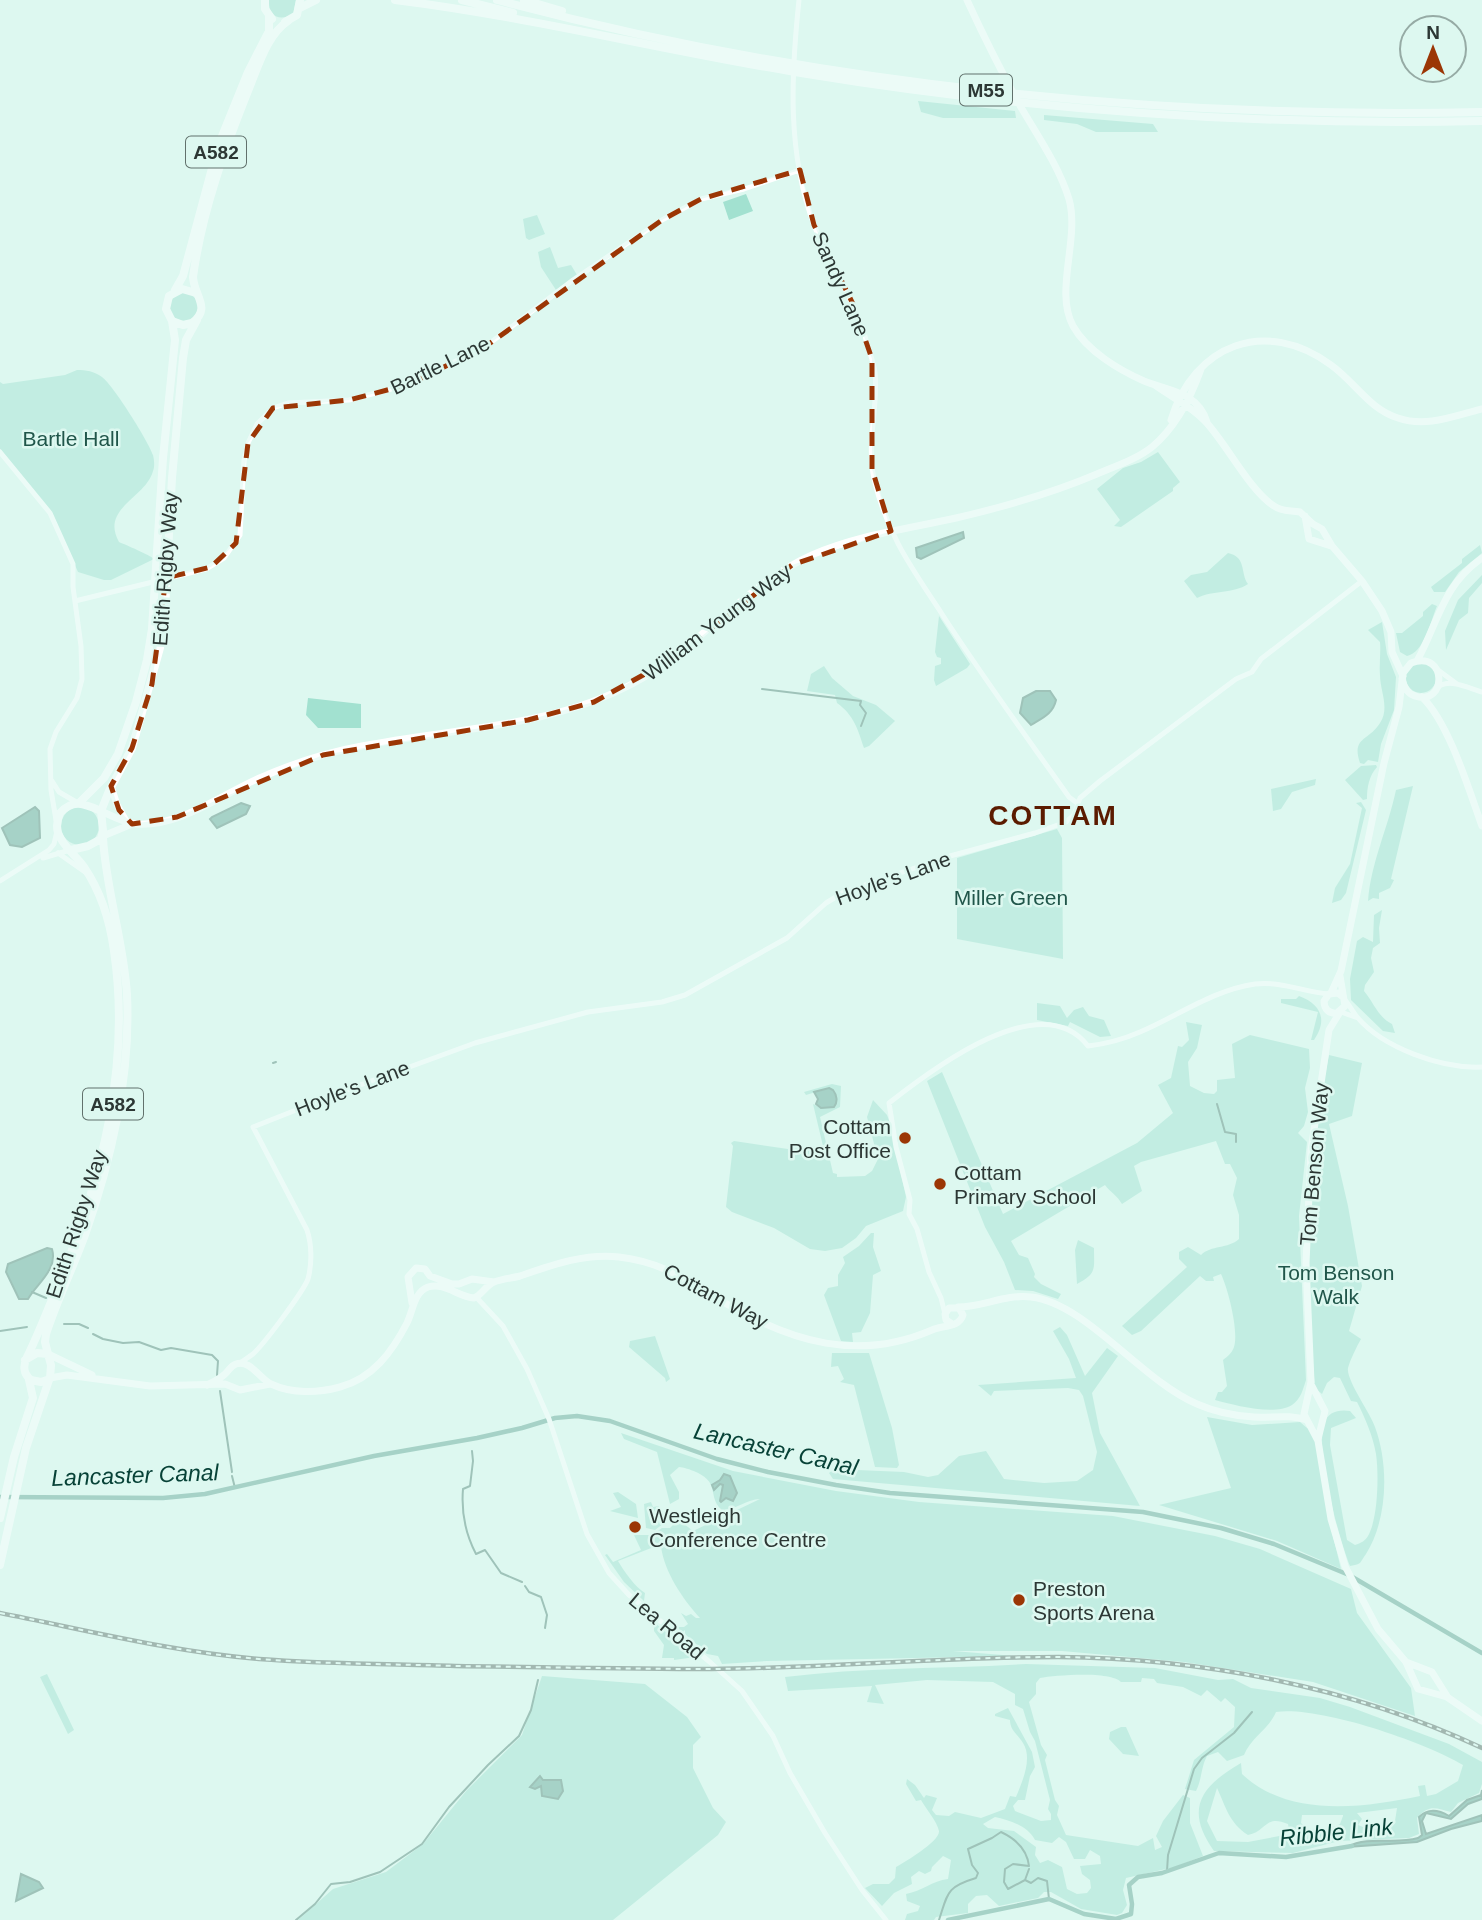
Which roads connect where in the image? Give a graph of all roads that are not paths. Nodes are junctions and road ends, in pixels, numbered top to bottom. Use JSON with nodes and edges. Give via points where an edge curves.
{"nodes":[{"id":1,"x":316,"y":0,"type":"edge"},
{"id":2,"x":394,"y":0,"type":"edge"},
{"id":3,"x":462,"y":0,"type":"edge"},
{"id":4,"x":497,"y":0,"type":"edge"},
{"id":5,"x":524,"y":0,"type":"edge"},
{"id":6,"x":799,"y":0,"type":"edge"},
{"id":7,"x":967,"y":0,"type":"edge"},
{"id":8,"x":300,"y":4,"type":"edge"},
{"id":9,"x":265,"y":6,"type":"edge"},
{"id":10,"x":288,"y":21,"type":"junction"},
{"id":11,"x":584,"y":31,"type":"junction"},
{"id":12,"x":637,"y":33,"type":"junction"},
{"id":13,"x":1482,"y":112,"type":"edge"},
{"id":14,"x":1482,"y":121,"type":"edge"},
{"id":15,"x":800,"y":170,"type":"junction"},
{"id":16,"x":173,"y":292,"type":"junction"},
{"id":17,"x":197,"y":293,"type":"junction"},
{"id":18,"x":197,"y":320,"type":"junction"},
{"id":19,"x":172,"y":321,"type":"junction"},
{"id":20,"x":1201,"y":369,"type":"junction"},
{"id":21,"x":1180,"y":397,"type":"junction"},
{"id":22,"x":1188,"y":402,"type":"junction"},
{"id":23,"x":1482,"y":409,"type":"edge"},
{"id":24,"x":1170,"y":426,"type":"junction"},
{"id":25,"x":0,"y":452,"type":"edge"},
{"id":26,"x":1304,"y":516,"type":"junction"},
{"id":27,"x":1315,"y":526,"type":"junction"},
{"id":28,"x":891,"y":531,"type":"junction"},
{"id":29,"x":1308,"y":532,"type":"junction"},
{"id":30,"x":1324,"y":534,"type":"junction"},
{"id":31,"x":1318,"y":542,"type":"junction"},
{"id":32,"x":1332,"y":547,"type":"junction"},
{"id":33,"x":1482,"y":558,"type":"edge"},
{"id":34,"x":1362,"y":581,"type":"junction"},
{"id":35,"x":75,"y":601,"type":"junction"},
{"id":36,"x":1429,"y":638,"type":"junction"},
{"id":37,"x":1394,"y":657,"type":"junction"},
{"id":38,"x":1415,"y":662,"type":"junction"},
{"id":39,"x":1435,"y":667,"type":"junction"},
{"id":40,"x":1403,"y":678,"type":"junction"},
{"id":41,"x":1457,"y":684,"type":"junction"},
{"id":42,"x":1438,"y":687,"type":"junction"},
{"id":43,"x":1482,"y":692,"type":"edge"},
{"id":44,"x":1432,"y":694,"type":"junction"},
{"id":45,"x":1418,"y":697,"type":"junction"},
{"id":46,"x":1399,"y":707,"type":"junction"},
{"id":47,"x":1432,"y":709,"type":"junction"},
{"id":48,"x":51,"y":778,"type":"junction"},
{"id":49,"x":111,"y":786,"type":"junction"},
{"id":50,"x":79,"y":803,"type":"junction"},
{"id":51,"x":1077,"y":803,"type":"junction"},
{"id":52,"x":101,"y":811,"type":"junction"},
{"id":53,"x":129,"y":823,"type":"junction"},
{"id":54,"x":1482,"y":826,"type":"edge"},
{"id":55,"x":57,"y":828,"type":"junction"},
{"id":56,"x":103,"y":837,"type":"junction"},
{"id":57,"x":71,"y":850,"type":"junction"},
{"id":58,"x":58,"y":853,"type":"junction"},
{"id":59,"x":36,"y":860,"type":"junction"},
{"id":60,"x":88,"y":873,"type":"junction"},
{"id":61,"x":0,"y":881,"type":"edge"},
{"id":62,"x":1340,"y":975,"type":"junction"},
{"id":63,"x":1311,"y":993,"type":"junction"},
{"id":64,"x":1330,"y":994,"type":"junction"},
{"id":65,"x":1344,"y":998,"type":"junction"},
{"id":66,"x":1325,"y":1008,"type":"junction"},
{"id":67,"x":1340,"y":1012,"type":"junction"},
{"id":68,"x":1358,"y":1018,"type":"junction"},
{"id":69,"x":1329,"y":1030,"type":"junction"},
{"id":70,"x":1482,"y":1067,"type":"edge"},
{"id":71,"x":430,"y":1276,"type":"junction"},
{"id":72,"x":475,"y":1279,"type":"junction"},
{"id":73,"x":495,"y":1282,"type":"junction"},
{"id":74,"x":464,"y":1283,"type":"junction"},
{"id":75,"x":412,"y":1287,"type":"junction"},
{"id":76,"x":425,"y":1289,"type":"junction"},
{"id":77,"x":480,"y":1294,"type":"junction"},
{"id":78,"x":466,"y":1296,"type":"junction"},
{"id":79,"x":941,"y":1298,"type":"junction"},
{"id":80,"x":976,"y":1306,"type":"junction"},
{"id":81,"x":956,"y":1307,"type":"junction"},
{"id":82,"x":412,"y":1308,"type":"junction"},
{"id":83,"x":945,"y":1314,"type":"junction"},
{"id":84,"x":963,"y":1318,"type":"junction"},
{"id":85,"x":953,"y":1324,"type":"junction"},
{"id":86,"x":934,"y":1328,"type":"junction"},
{"id":87,"x":254,"y":1353,"type":"junction"},
{"id":88,"x":48,"y":1354,"type":"junction"},
{"id":89,"x":26,"y":1358,"type":"junction"},
{"id":90,"x":240,"y":1363,"type":"junction"},
{"id":91,"x":252,"y":1369,"type":"junction"},
{"id":92,"x":227,"y":1373,"type":"junction"},
{"id":93,"x":50,"y":1379,"type":"junction"},
{"id":94,"x":29,"y":1380,"type":"junction"},
{"id":95,"x":105,"y":1380,"type":"junction"},
{"id":96,"x":1311,"y":1382,"type":"junction"},
{"id":97,"x":270,"y":1384,"type":"junction"},
{"id":98,"x":207,"y":1385,"type":"junction"},
{"id":99,"x":230,"y":1385,"type":"junction"},
{"id":100,"x":249,"y":1388,"type":"junction"},
{"id":101,"x":1320,"y":1402,"type":"junction"},
{"id":102,"x":1306,"y":1405,"type":"junction"},
{"id":103,"x":1287,"y":1415,"type":"junction"},
{"id":104,"x":1323,"y":1419,"type":"junction"},
{"id":105,"x":1308,"y":1420,"type":"junction"},
{"id":106,"x":1318,"y":1441,"type":"junction"},
{"id":107,"x":0,"y":1518,"type":"edge"},
{"id":108,"x":0,"y":1565,"type":"edge"},
{"id":109,"x":1406,"y":1662,"type":"junction"},
{"id":110,"x":1423,"y":1670,"type":"junction"},
{"id":111,"x":1415,"y":1680,"type":"junction"},
{"id":112,"x":1437,"y":1681,"type":"junction"},
{"id":113,"x":1428,"y":1692,"type":"junction"},
{"id":114,"x":1447,"y":1697,"type":"junction"},
{"id":115,"x":1482,"y":1721,"type":"edge"},
{"id":116,"x":886,"y":1920,"type":"edge"}],
"edges":[{"from":1,"to":8,"type":"highway"},
{"from":2,"to":11,"type":"highway","number":"M55"},
{"from":3,"to":11,"type":"highway","number":"M55"},
{"from":4,"to":12,"type":"highway","number":"M55"},
{"from":5,"to":12,"type":"highway","number":"M55"},
{"from":6,"to":15,"type":"street","name":"Sandy Lane","via":[[792,92]]},
{"from":7,"to":21,"type":"main road","via":[[1069,200],[1073,235],[1067,299],[1072,324],[1104,357]]},
{"from":8,"to":10,"type":"highway","number":"A582","via":[[297,15]]},
{"from":9,"to":10,"type":"highway","number":"A582","via":[[278,22]]},
{"from":9,"to":16,"type":"highway","number":"A582","via":[[269,30],[218,146],[183,276]]},
{"from":10,"to":17,"type":"highway","number":"A582","via":[[275,33],[256,70],[215,179],[194,272]]},
{"from":11,"to":14,"type":"highway","number":"M55","via":[[800,73],[1063,108],[1338,122]]},
{"from":12,"to":13,"type":"highway","number":"M55","via":[[803,64],[1052,97],[1231,109]]},
{"from":15,"to":28,"type":"street","name":"Sandy Lane","via":[[814,225],[853,304],[872,359],[872,469]]},
{"from":15,"to":35,"type":"street","name":"Bartle Lane","via":[[701,199],[662,220],[573,279],[486,346],[410,384],[356,399],[288,403],[269,411],[252,432],[245,455],[241,530],[228,554],[206,569]]},
{"from":16,"to":17,"type":"highway","via":[[187,289]]},
{"from":16,"to":19,"type":"highway","number":"A582","via":[[166,309]]},
{"from":17,"to":18,"type":"highway","number":"A582","via":[[203,308]]},
{"from":18,"to":19,"type":"highway","via":[[187,325]]},
{"from":18,"to":49,"type":"highway","name":"Edith Rigby Way","number":"A582","via":[[183,358],[160,648],[132,748]]},
{"from":19,"to":50,"type":"highway","name":"Edith Rigby Way","number":"A582","via":[[175,334],[147,660],[118,754],[101,783]]},
{"from":20,"to":21,"type":"main road","name":"William Young Way"},
{"from":20,"to":22,"type":"main road","name":"William Young Way"},
{"from":20,"to":23,"type":"main road","name":"William Young Way","via":[[1214,356],[1237,345],[1276,342],[1318,356],[1371,403],[1399,419],[1432,422]]},
{"from":21,"to":22,"type":"main road"},
{"from":21,"to":24,"type":"main road","name":"William Young Way"},
{"from":22,"to":24,"type":"main road","name":"William Young Way"},
{"from":22,"to":26,"type":"main road","via":[[1268,501]]},
{"from":24,"to":28,"type":"main road","name":"William Young Way","via":[[1146,452],[1079,481],[1016,502]]},
{"from":25,"to":35,"type":"street","via":[[57,526],[72,561]]},
{"from":26,"to":27,"type":"main road"},
{"from":26,"to":29,"type":"main road"},
{"from":27,"to":29,"type":"main road"},
{"from":27,"to":30,"type":"main road"},
{"from":28,"to":51,"type":"street","name":"Sandy Lane","via":[[977,667]]},
{"from":28,"to":53,"type":"main road","name":"William Young Way","via":[[836,546],[792,565],[674,658],[594,702],[528,720],[323,755],[177,817]]},
{"from":29,"to":31,"type":"main road","via":[[1310,541]]},
{"from":30,"to":31,"type":"main road"},
{"from":30,"to":32,"type":"main road"},
{"from":31,"to":32,"type":"main road"},
{"from":32,"to":34,"type":"main road"},
{"from":33,"to":36,"type":"main road","via":[[1451,590]]},
{"from":34,"to":37,"type":"main road","via":[[1386,618]]},
{"from":34,"to":51,"type":"street","name":"Hoyle's Lane","via":[[1261,659],[1252,672],[1202,703]]},
{"from":35,"to":48,"type":"street","via":[[81,685],[52,741]]},
{"from":36,"to":38,"type":"main road"},
{"from":36,"to":39,"type":"main road"},
{"from":37,"to":38,"type":"main road"},
{"from":37,"to":40,"type":"main road"},
{"from":38,"to":39,"type":"main road"},
{"from":38,"to":40,"type":"main road","via":[[1406,667]]},
{"from":39,"to":41,"type":"street"},
{"from":39,"to":42,"type":"main road"},
{"from":40,"to":45,"type":"main road","via":[[1407,691]]},
{"from":40,"to":46,"type":"main road"},
{"from":41,"to":42,"type":"street"},
{"from":41,"to":43,"type":"street"},
{"from":42,"to":44,"type":"main road"},
{"from":44,"to":45,"type":"main road"},
{"from":44,"to":47,"type":"main road"},
{"from":45,"to":46,"type":"main road"},
{"from":45,"to":47,"type":"main road"},
{"from":46,"to":62,"type":"main road"},
{"from":47,"to":54,"type":"main road","via":[[1446,732]]},
{"from":48,"to":50,"type":"street","via":[[59,792]]},
{"from":48,"to":55,"type":"street"},
{"from":49,"to":52,"type":"highway","name":"Edith Rigby Way","number":"A582"},
{"from":49,"to":53,"type":"main road"},
{"from":50,"to":52,"type":"highway"},
{"from":50,"to":55,"type":"highway","number":"A582","via":[[63,808]]},
{"from":51,"to":87,"type":"street","name":"Hoyle's Lane","via":[[1071,819],[1060,824],[839,895],[788,938],[685,995],[589,1012],[475,1043],[253,1127],[305,1225],[310,1249],[304,1288]]},
{"from":52,"to":53,"type":"main road","name":"William Young Way"},
{"from":52,"to":56,"type":"highway","number":"A582"},
{"from":53,"to":56,"type":"main road","name":"William Young Way"},
{"from":55,"to":57,"type":"highway","number":"A582"},
{"from":55,"to":59,"type":"street","via":[[53,846]]},
{"from":56,"to":57,"type":"highway"},
{"from":56,"to":88,"type":"highway","name":"Edith Rigby Way","number":"A582","via":[[127,992],[127,1057],[106,1164],[86,1232],[46,1334]]},
{"from":57,"to":58,"type":"street"},
{"from":57,"to":60,"type":"highway","name":"Edith Rigby Way","number":"A582"},
{"from":58,"to":59,"type":"street"},
{"from":58,"to":60,"type":"street"},
{"from":59,"to":61,"type":"street"},
{"from":60,"to":89,"type":"highway","name":"Edith Rigby Way","number":"A582","via":[[113,939],[121,1023],[116,1085],[80,1226]]},
{"from":62,"to":64,"type":"main road"},
{"from":62,"to":65,"type":"main road"},
{"from":63,"to":64,"type":"street"},
{"from":63,"to":66,"type":"street"},
{"from":63,"to":79,"type":"street","via":[[1254,984],[1139,1032],[1088,1046],[1068,1031],[1034,1024],[966,1049],[889,1103],[909,1214]]},
{"from":64,"to":65,"type":"main road"},
{"from":64,"to":66,"type":"main road"},
{"from":65,"to":67,"type":"main road"},
{"from":65,"to":68,"type":"street"},
{"from":66,"to":67,"type":"main road"},
{"from":66,"to":69,"type":"main road","name":"Tom Benson Way"},
{"from":67,"to":68,"type":"street"},
{"from":67,"to":69,"type":"main road","name":"Tom Benson Way"},
{"from":68,"to":70,"type":"street","via":[[1419,1056],[1450,1065]]},
{"from":69,"to":96,"type":"main road","name":"Tom Benson Way","via":[[1311,1150],[1307,1216]]},
{"from":71,"to":74,"type":"main road"},
{"from":71,"to":75,"type":"main road","via":[[425,1269],[413,1270],[408,1278]]},
{"from":71,"to":76,"type":"main road"},
{"from":72,"to":73,"type":"main road","name":"Cottam Way"},
{"from":72,"to":74,"type":"main road"},
{"from":72,"to":77,"type":"main road","via":[[481,1285]]},
{"from":73,"to":77,"type":"main road","name":"Cottam Way"},
{"from":73,"to":86,"type":"main road","name":"Cottam Way","via":[[564,1262],[614,1256],[671,1270],[750,1316],[821,1343],[881,1346]]},
{"from":74,"to":78,"type":"main road"},
{"from":75,"to":76,"type":"main road"},
{"from":75,"to":82,"type":"main road"},
{"from":76,"to":78,"type":"main road","via":[[438,1286]]},
{"from":76,"to":82,"type":"main road"},
{"from":77,"to":78,"type":"main road"},
{"from":77,"to":116,"type":"street","name":"Lea Road","via":[[514,1344],[548,1416],[587,1534],[609,1573],[742,1691],[773,1736],[825,1833]]},
{"from":79,"to":81,"type":"street"},
{"from":79,"to":83,"type":"street"},
{"from":80,"to":81,"type":"main road"},
{"from":80,"to":84,"type":"main road"},
{"from":80,"to":103,"type":"main road","via":[[1012,1296],[1050,1302],[1078,1317],[1189,1401],[1237,1415]]},
{"from":81,"to":83,"type":"main road"},
{"from":81,"to":84,"type":"main road"},
{"from":82,"to":97,"type":"main road","via":[[387,1356],[353,1382],[314,1392]]},
{"from":83,"to":85,"type":"main road"},
{"from":83,"to":86,"type":"main road","name":"Cottam Way"},
{"from":84,"to":85,"type":"main road"},
{"from":85,"to":86,"type":"main road","name":"Cottam Way"},
{"from":87,"to":90,"type":"street"},
{"from":87,"to":91,"type":"street"},
{"from":88,"to":89,"type":"highway"},
{"from":88,"to":93,"type":"highway","number":"A582"},
{"from":88,"to":95,"type":"main road"},
{"from":89,"to":94,"type":"highway"},
{"from":90,"to":91,"type":"main road"},
{"from":90,"to":92,"type":"main road"},
{"from":91,"to":97,"type":"main road"},
{"from":91,"to":100,"type":"main road","via":[[254,1380]]},
{"from":92,"to":98,"type":"main road"},
{"from":92,"to":99,"type":"main road"},
{"from":93,"to":94,"type":"highway"},
{"from":93,"to":95,"type":"main road","via":[[67,1375]]},
{"from":93,"to":108,"type":"highway","number":"A582","via":[[26,1448]]},
{"from":94,"to":107,"type":"highway","via":[[32,1402]]},
{"from":95,"to":98,"type":"main road","via":[[150,1386]]},
{"from":96,"to":101,"type":"main road","name":"Tom Benson Way"},
{"from":96,"to":102,"type":"main road","name":"Tom Benson Way"},
{"from":97,"to":100,"type":"main road"},
{"from":98,"to":99,"type":"main road"},
{"from":99,"to":100,"type":"main road","via":[[238,1390]]},
{"from":101,"to":102,"type":"main road"},
{"from":101,"to":104,"type":"main road","via":[[1325,1408]]},
{"from":102,"to":103,"type":"main road"},
{"from":102,"to":105,"type":"main road"},
{"from":103,"to":105,"type":"main road"},
{"from":104,"to":105,"type":"main road"},
{"from":104,"to":106,"type":"main road"},
{"from":105,"to":106,"type":"main road"},
{"from":106,"to":109,"type":"main road","via":[[1331,1519],[1345,1566],[1378,1629]]},
{"from":109,"to":110,"type":"main road"},
{"from":109,"to":111,"type":"main road"},
{"from":110,"to":111,"type":"main road"},
{"from":110,"to":112,"type":"main road","via":[[1433,1672]]},
{"from":111,"to":113,"type":"main road","via":[[1418,1689]]},
{"from":112,"to":113,"type":"main road"},
{"from":112,"to":114,"type":"main road"},
{"from":113,"to":114,"type":"main road"},
{"from":114,"to":115,"type":"main road"}]}
